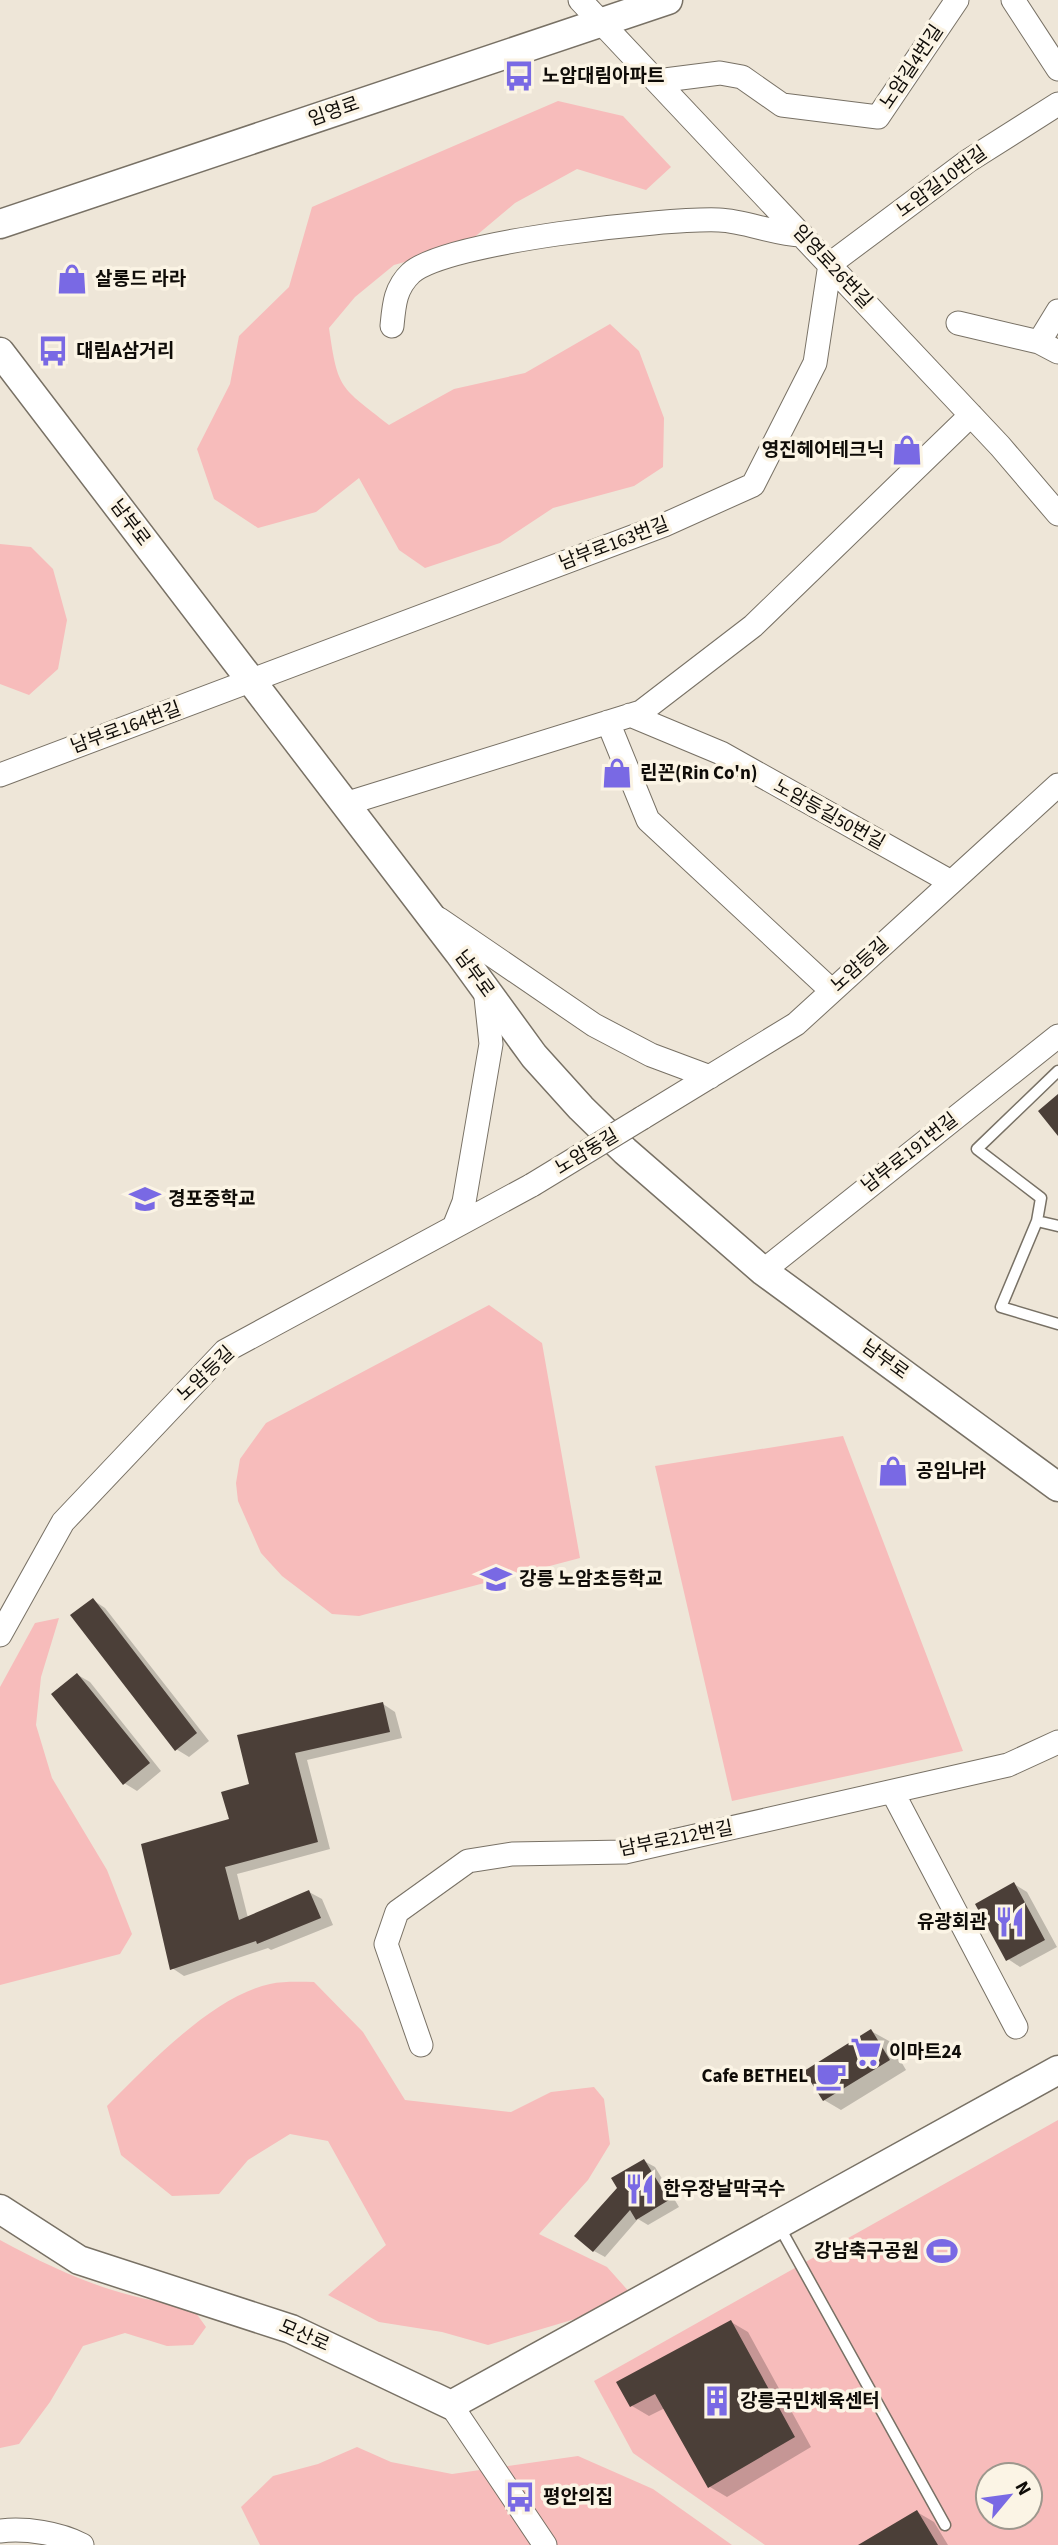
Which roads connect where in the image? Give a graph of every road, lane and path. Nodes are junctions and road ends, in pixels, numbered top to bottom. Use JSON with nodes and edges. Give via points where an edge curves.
{"nodes":[{"id":1,"x":580,"y":0,"type":"edge"},
{"id":2,"x":668,"y":0,"type":"edge"},
{"id":3,"x":957,"y":0,"type":"edge"},
{"id":4,"x":1013,"y":0,"type":"edge"},
{"id":5,"x":603,"y":22,"type":"junction"},
{"id":6,"x":1050,"y":42,"type":"edge"},
{"id":7,"x":1058,"y":69,"type":"edge"},
{"id":8,"x":657,"y":81,"type":"junction"},
{"id":9,"x":1058,"y":104,"type":"edge"},
{"id":10,"x":0,"y":224,"type":"edge"},
{"id":11,"x":803,"y":235,"type":"junction"},
{"id":12,"x":830,"y":264,"type":"junction"},
{"id":13,"x":1058,"y":311,"type":"edge"},
{"id":14,"x":958,"y":323,"type":"dead end"},
{"id":15,"x":393,"y":326,"type":"dead end"},
{"id":16,"x":1049,"y":347,"type":"edge"},
{"id":17,"x":0,"y":352,"type":"edge"},
{"id":18,"x":971,"y":415,"type":"junction"},
{"id":19,"x":1058,"y":514,"type":"edge"},
{"id":20,"x":251,"y":681,"type":"junction"},
{"id":21,"x":630,"y":715,"type":"junction"},
{"id":22,"x":608,"y":722,"type":"junction"},
{"id":23,"x":0,"y":775,"type":"edge"},
{"id":24,"x":1058,"y":785,"type":"edge"},
{"id":25,"x":345,"y":804,"type":"junction"},
{"id":26,"x":951,"y":882,"type":"junction"},
{"id":27,"x":425,"y":910,"type":"junction"},
{"id":28,"x":485,"y":988,"type":"junction"},
{"id":29,"x":832,"y":991,"type":"junction"},
{"id":30,"x":1058,"y":1036,"type":"edge"},
{"id":31,"x":1058,"y":1071,"type":"edge"},
{"id":32,"x":710,"y":1077,"type":"junction"},
{"id":33,"x":642,"y":1118,"type":"joint"},
{"id":34,"x":531,"y":1185,"type":"joint"},
{"id":35,"x":1037,"y":1221,"type":"junction"},
{"id":36,"x":1058,"y":1226,"type":"edge"},
{"id":37,"x":454,"y":1227,"type":"junction"},
{"id":38,"x":763,"y":1270,"type":"junction"},
{"id":39,"x":1058,"y":1324,"type":"edge"},
{"id":40,"x":1058,"y":1487,"type":"edge"},
{"id":41,"x":0,"y":1635,"type":"edge"},
{"id":42,"x":1058,"y":1742,"type":"edge"},
{"id":43,"x":893,"y":1793,"type":"junction"},
{"id":44,"x":1016,"y":2027,"type":"dead end"},
{"id":45,"x":421,"y":2045,"type":"dead end"},
{"id":46,"x":1058,"y":2070,"type":"edge"},
{"id":47,"x":0,"y":2209,"type":"edge"},
{"id":48,"x":779,"y":2226,"type":"junction"},
{"id":49,"x":451,"y":2405,"type":"junction"},
{"id":50,"x":945,"y":2525,"type":"dead end"},
{"id":51,"x":0,"y":2531,"type":"edge"},
{"id":52,"x":82,"y":2545,"type":"edge"},
{"id":53,"x":545,"y":2545,"type":"edge"}],
"edges":[{"from":1,"to":5,"type":"street","name":"임영로26번길"},
{"from":2,"to":5,"type":"street","name":"임영로"},
{"from":3,"to":8,"type":"street","name":"노암길4번길","via":[[878,117],[782,106],[742,77],[720,73]]},
{"from":4,"to":6,"type":"street"},
{"from":5,"to":8,"type":"street","name":"임영로26번길"},
{"from":5,"to":10,"type":"street","name":"임영로"},
{"from":6,"to":7,"type":"street"},
{"from":8,"to":11,"type":"street","name":"임영로26번길"},
{"from":9,"to":12,"type":"street","name":"노암길10번길","via":[[968,161]]},
{"from":11,"to":12,"type":"street","name":"임영로26번길"},
{"from":11,"to":15,"type":"street","via":[[778,234],[721,220],[493,244],[414,270],[401,283]]},
{"from":12,"to":18,"type":"street","name":"임영로26번길"},
{"from":12,"to":20,"type":"street","name":"남부로163번길","via":[[815,363],[753,485],[664,525]]},
{"from":13,"to":16,"type":"street"},
{"from":14,"to":16,"type":"street"},
{"from":17,"to":20,"type":"street","name":"남부로"},
{"from":18,"to":19,"type":"street","name":"임영로26번길"},
{"from":18,"to":21,"type":"street","via":[[753,626],[641,712]]},
{"from":20,"to":23,"type":"street","name":"남부로164번길"},
{"from":20,"to":25,"type":"street","name":"남부로"},
{"from":21,"to":22,"type":"street"},
{"from":21,"to":26,"type":"street","name":"노암등길50번길","via":[[721,753]]},
{"from":22,"to":25,"type":"street"},
{"from":22,"to":29,"type":"street","via":[[648,820]]},
{"from":24,"to":26,"type":"street","name":"노암등길"},
{"from":25,"to":27,"type":"street","name":"남부로"},
{"from":26,"to":29,"type":"street","name":"노암등길"},
{"from":27,"to":28,"type":"street","name":"남부로"},
{"from":27,"to":32,"type":"street","via":[[594,1024],[651,1055]]},
{"from":28,"to":37,"type":"street","via":[[491,1044],[464,1202]]},
{"from":28,"to":38,"type":"street","name":"남부로","via":[[534,1056],[581,1108]]},
{"from":29,"to":32,"type":"street","name":"노암등길","via":[[796,1024]]},
{"from":30,"to":38,"type":"street","name":"남부로191번길"},
{"from":31,"to":35,"type":"lane","via":[[977,1149],[1041,1198]]},
{"from":32,"to":33,"type":"street","name":"노암등길"},
{"from":33,"to":34,"type":"street","name":"노암동길","bridge":true},
{"from":34,"to":37,"type":"street","name":"노암등길"},
{"from":35,"to":36,"type":"lane"},
{"from":35,"to":39,"type":"lane","via":[[1001,1307]]},
{"from":37,"to":41,"type":"street","name":"노암등길","via":[[225,1351],[63,1522]]},
{"from":38,"to":40,"type":"street","name":"남부로"},
{"from":42,"to":43,"type":"street","name":"남부로212번길","via":[[1008,1765]]},
{"from":43,"to":44,"type":"street"},
{"from":43,"to":45,"type":"street","name":"남부로212번길","via":[[625,1852],[512,1854],[468,1861],[397,1912],[386,1944]]},
{"from":46,"to":48,"type":"street"},
{"from":47,"to":49,"type":"street","name":"모산로","via":[[79,2260],[291,2329]]},
{"from":48,"to":49,"type":"street"},
{"from":48,"to":50,"type":"lane"},
{"from":49,"to":53,"type":"street"},
{"from":51,"to":52,"type":"street","via":[[16,2529]]}]}
